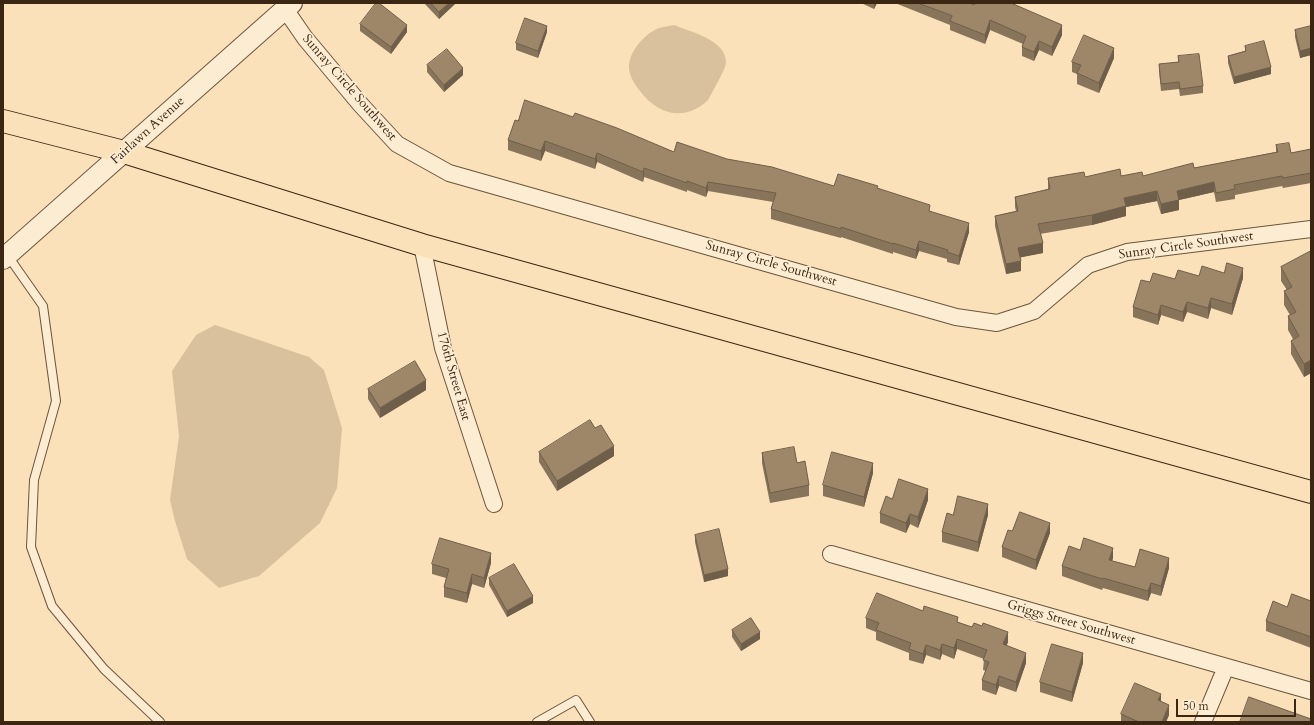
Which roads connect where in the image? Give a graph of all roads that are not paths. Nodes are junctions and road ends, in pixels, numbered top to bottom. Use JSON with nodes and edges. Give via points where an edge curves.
{"nodes":[{"id":1,"x":288,"y":6,"type":"edge"},
{"id":2,"x":3,"y":121,"type":"edge"},
{"id":3,"x":124,"y":152,"type":"junction"},
{"id":4,"x":1311,"y":229,"type":"edge"},
{"id":5,"x":422,"y":245,"type":"junction"},
{"id":6,"x":5,"y":257,"type":"edge"},
{"id":7,"x":1311,"y":492,"type":"edge"},
{"id":8,"x":494,"y":504,"type":"dead end"},
{"id":9,"x":831,"y":554,"type":"dead end"},
{"id":10,"x":1226,"y":667,"type":"junction"},
{"id":11,"x":1311,"y":691,"type":"edge"},
{"id":12,"x":160,"y":722,"type":"edge"},
{"id":13,"x":537,"y":722,"type":"edge"},
{"id":14,"x":590,"y":722,"type":"edge"},
{"id":15,"x":1203,"y":722,"type":"edge"}],
"edges":[{"from":1,"to":3,"type":"street","name":"Fairlawn Avenue"},
{"from":1,"to":4,"type":"street","name":"Sunray Circle Southwest","via":[[305,38],[397,144],[449,173],[956,317],[997,323],[1034,311],[1088,265],[1127,252]]},
{"from":2,"to":3,"type":"main road"},
{"from":3,"to":5,"type":"main road"},
{"from":3,"to":6,"type":"street","name":"Fairlawn Avenue"},
{"from":5,"to":7,"type":"main road"},
{"from":5,"to":8,"type":"street","name":"176th Street East","via":[[443,348]]},
{"from":6,"to":12,"type":"lane","via":[[43,306],[56,401],[34,480],[30,547],[52,606],[104,669]]},
{"from":9,"to":10,"type":"street","name":"Griggs Street Southwest"},
{"from":10,"to":11,"type":"street","name":"Griggs Street Southwest"},
{"from":10,"to":15,"type":"street"},
{"from":13,"to":14,"type":"lane","via":[[576,700]]}]}
